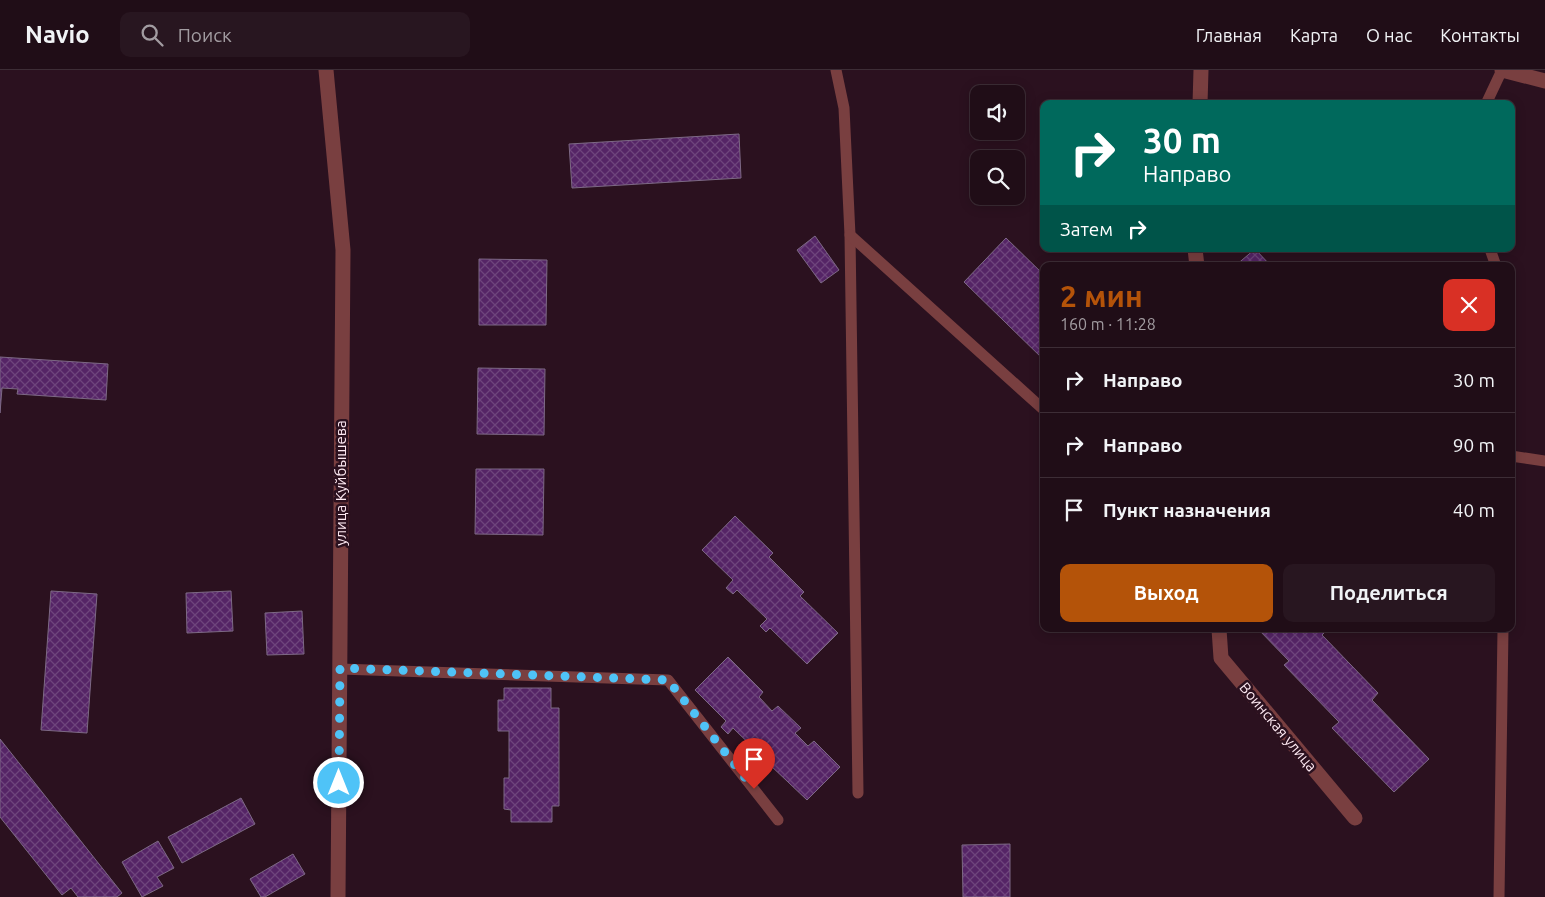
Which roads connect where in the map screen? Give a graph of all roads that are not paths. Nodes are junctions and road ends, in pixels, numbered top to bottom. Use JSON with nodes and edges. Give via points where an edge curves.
{"nodes":[{"id":1,"x":326,"y":70,"type":"edge"},
{"id":2,"x":836,"y":70,"type":"edge"},
{"id":3,"x":1201,"y":70,"type":"edge"},
{"id":4,"x":1502,"y":70,"type":"edge"},
{"id":5,"x":1545,"y":81,"type":"edge"},
{"id":6,"x":1200,"y":100,"type":"edge"},
{"id":7,"x":1488,"y":100,"type":"edge"},
{"id":8,"x":850,"y":235,"type":"junction"},
{"id":9,"x":1040,"y":406,"type":"edge"},
{"id":10,"x":1515,"y":457,"type":"edge"},
{"id":11,"x":1545,"y":461,"type":"edge"},
{"id":12,"x":1219,"y":632,"type":"edge"},
{"id":13,"x":1503,"y":632,"type":"edge"},
{"id":14,"x":340,"y":668,"type":"junction"},
{"id":15,"x":858,"y":793,"type":"dead end"},
{"id":16,"x":1355,"y":818,"type":"dead end"},
{"id":17,"x":778,"y":820,"type":"dead end"},
{"id":18,"x":338,"y":897,"type":"edge"},
{"id":19,"x":1499,"y":897,"type":"edge"}],
"edges":[{"from":1,"to":14,"type":"street","name":"улица Куйбышева","via":[[343,250]]},
{"from":2,"to":8,"type":"lane","via":[[844,108]]},
{"from":3,"to":6,"type":"street"},
{"from":4,"to":5,"type":"street"},
{"from":4,"to":7,"type":"lane"},
{"from":8,"to":9,"type":"lane"},
{"from":8,"to":15,"type":"lane"},
{"from":10,"to":11,"type":"lane"},
{"from":12,"to":16,"type":"street","name":"Воинская улица","via":[[1220,658]]},
{"from":13,"to":19,"type":"lane"},
{"from":14,"to":17,"type":"lane","via":[[668,680]]},
{"from":14,"to":18,"type":"street","name":"улица Куйбышева"}]}
